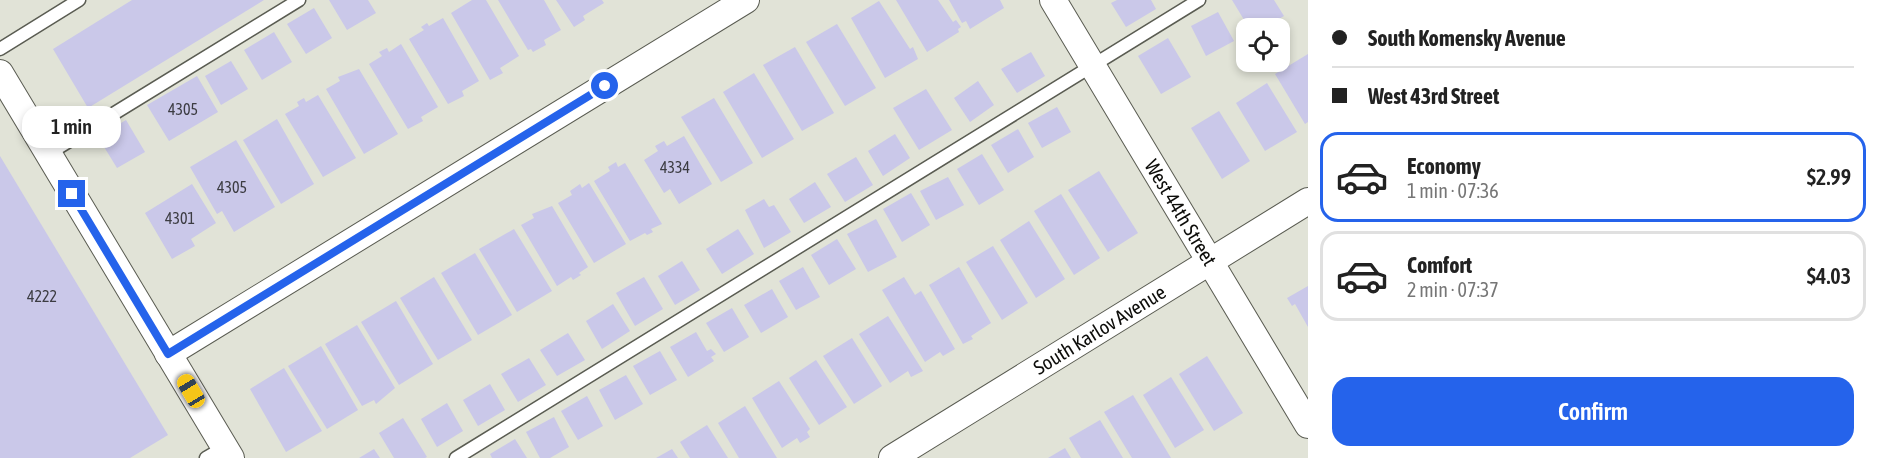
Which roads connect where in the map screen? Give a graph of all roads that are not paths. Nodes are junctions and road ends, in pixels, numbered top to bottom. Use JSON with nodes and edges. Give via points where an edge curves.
{"nodes":[{"id":1,"x":79,"y":0,"type":"edge"},
{"id":2,"x":299,"y":0,"type":"edge"},
{"id":3,"x":746,"y":0,"type":"edge"},
{"id":4,"x":1053,"y":0,"type":"edge"},
{"id":5,"x":1199,"y":0,"type":"edge"},
{"id":6,"x":0,"y":48,"type":"edge"},
{"id":7,"x":1092,"y":66,"type":"junction"},
{"id":8,"x":0,"y":73,"type":"edge"},
{"id":9,"x":48,"y":154,"type":"junction"},
{"id":10,"x":1308,"y":201,"type":"edge"},
{"id":11,"x":1210,"y":261,"type":"junction"},
{"id":12,"x":168,"y":354,"type":"junction"},
{"id":13,"x":1308,"y":425,"type":"edge"},
{"id":14,"x":221,"y":454,"type":"edge"},
{"id":15,"x":456,"y":458,"type":"edge"},
{"id":16,"x":892,"y":458,"type":"edge"}],
"edges":[{"from":1,"to":6,"type":"lane"},
{"from":2,"to":9,"type":"lane"},
{"from":3,"to":12,"type":"street"},
{"from":4,"to":7,"type":"street","name":"West 44th Street"},
{"from":5,"to":7,"type":"lane"},
{"from":7,"to":11,"type":"street","name":"West 44th Street"},
{"from":7,"to":15,"type":"lane"},
{"from":8,"to":9,"type":"street"},
{"from":9,"to":12,"type":"street"},
{"from":10,"to":11,"type":"street","name":"South Karlov Avenue"},
{"from":11,"to":13,"type":"street","name":"West 44th Street"},
{"from":11,"to":16,"type":"street","name":"South Karlov Avenue"},
{"from":12,"to":14,"type":"street"}]}
